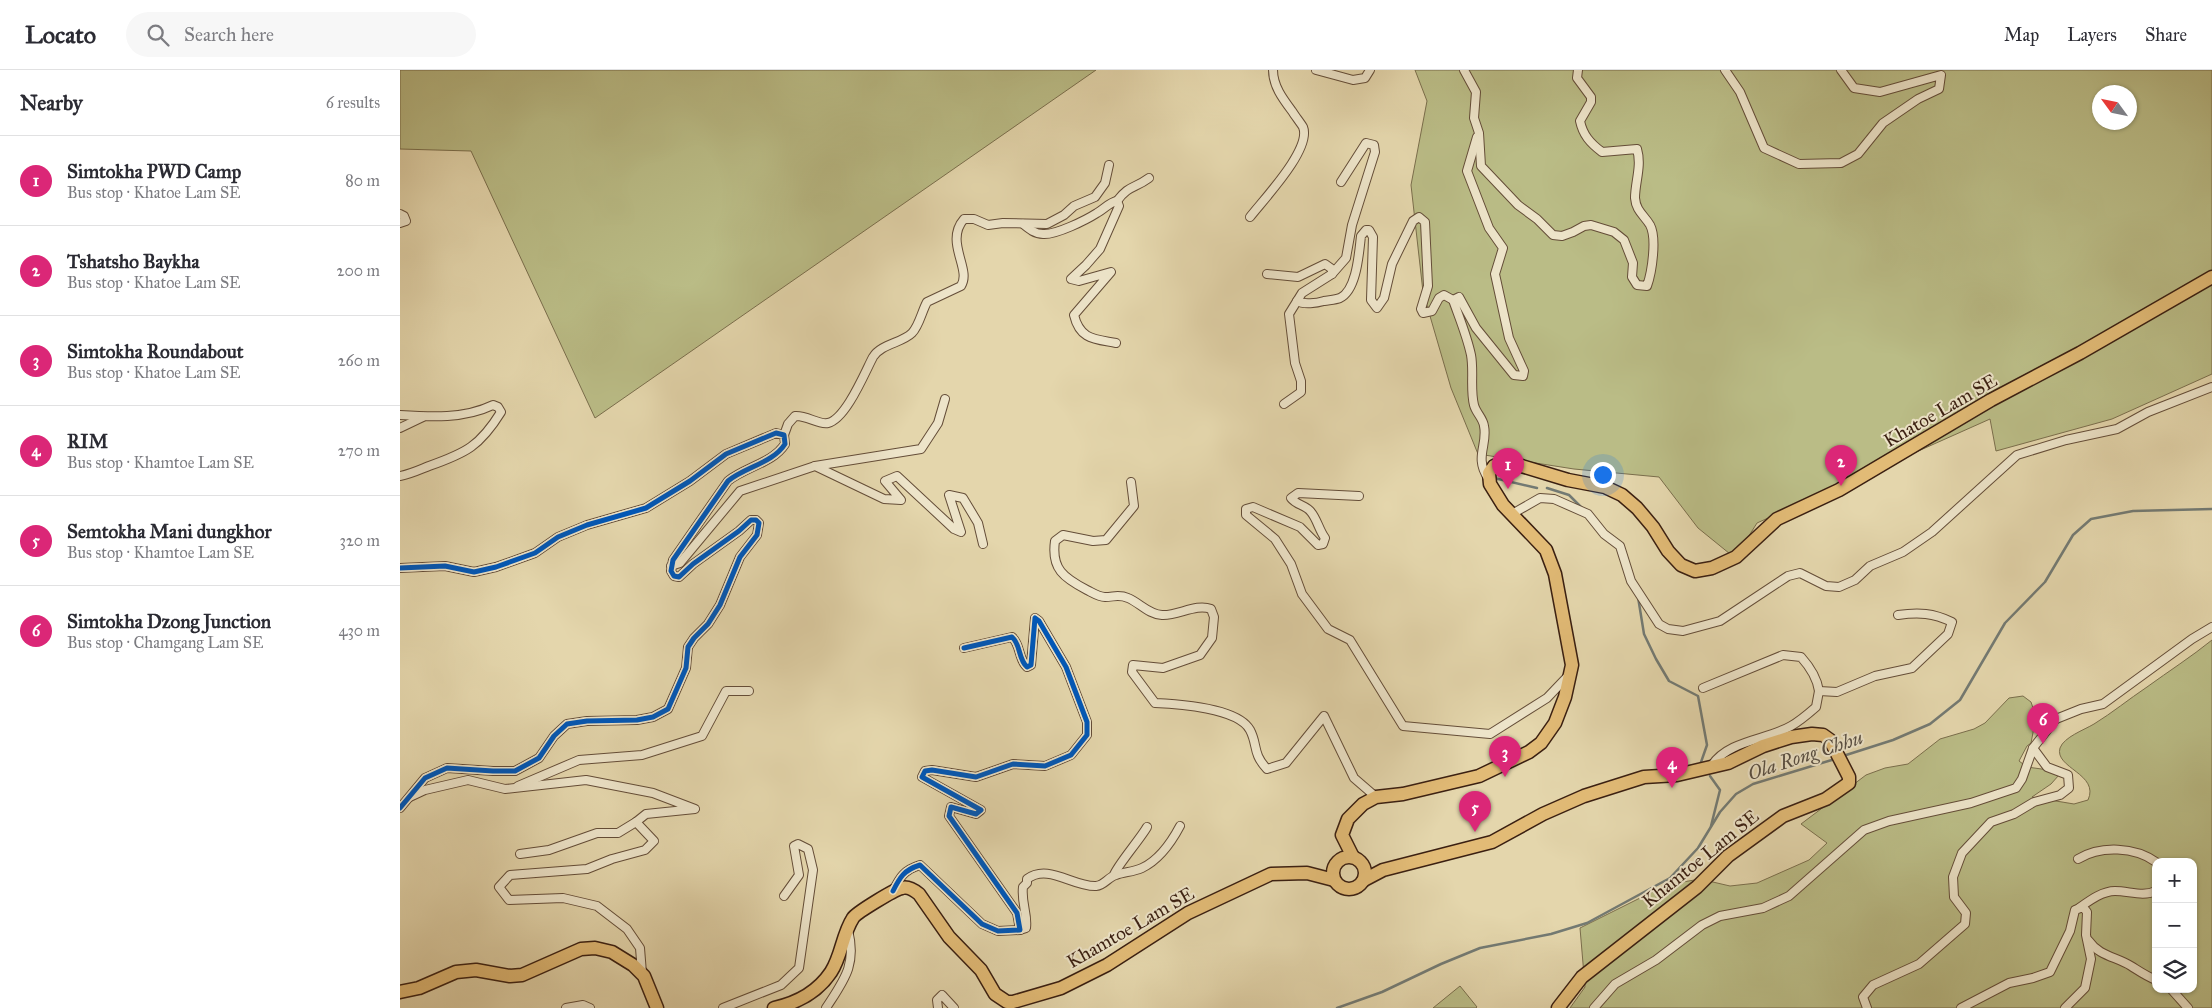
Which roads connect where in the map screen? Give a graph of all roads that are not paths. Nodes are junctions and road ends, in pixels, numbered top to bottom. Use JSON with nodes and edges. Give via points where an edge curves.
{"nodes":[{"id":1,"x":1273,"y":70,"type":"edge"},
{"id":2,"x":1316,"y":70,"type":"edge"},
{"id":3,"x":1370,"y":70,"type":"edge"},
{"id":4,"x":1464,"y":70,"type":"edge"},
{"id":5,"x":1578,"y":70,"type":"edge"},
{"id":6,"x":1725,"y":70,"type":"edge"},
{"id":7,"x":1841,"y":70,"type":"edge"},
{"id":8,"x":1479,"y":133,"type":"junction"},
{"id":9,"x":1109,"y":164,"type":"dead end"},
{"id":10,"x":1149,"y":178,"type":"dead end"},
{"id":11,"x":1341,"y":182,"type":"dead end"},
{"id":12,"x":1117,"y":201,"type":"junction"},
{"id":13,"x":400,"y":214,"type":"edge"},
{"id":14,"x":1250,"y":217,"type":"dead end"},
{"id":15,"x":400,"y":223,"type":"edge"},
{"id":16,"x":1023,"y":224,"type":"junction"},
{"id":17,"x":1267,"y":274,"type":"dead end"},
{"id":18,"x":1332,"y":274,"type":"junction"},
{"id":19,"x":2212,"y":277,"type":"edge"},
{"id":20,"x":1452,"y":300,"type":"junction"},
{"id":21,"x":1297,"y":301,"type":"junction"},
{"id":22,"x":1116,"y":343,"type":"dead end"},
{"id":23,"x":2212,"y":387,"type":"edge"},
{"id":24,"x":945,"y":399,"type":"dead end"},
{"id":25,"x":1284,"y":404,"type":"dead end"},
{"id":26,"x":400,"y":416,"type":"edge"},
{"id":27,"x":423,"y":417,"type":"junction"},
{"id":28,"x":400,"y":428,"type":"edge"},
{"id":29,"x":784,"y":435,"type":"junction"},
{"id":30,"x":815,"y":466,"type":"junction"},
{"id":31,"x":400,"y":476,"type":"edge"},
{"id":32,"x":1488,"y":478,"type":"junction"},
{"id":33,"x":1131,"y":482,"type":"dead end"},
{"id":34,"x":1360,"y":496,"type":"dead end"},
{"id":35,"x":1512,"y":514,"type":"junction"},
{"id":36,"x":983,"y":544,"type":"dead end"},
{"id":37,"x":671,"y":566,"type":"junction"},
{"id":38,"x":400,"y":568,"type":"edge"},
{"id":39,"x":1898,"y":615,"type":"dead end"},
{"id":40,"x":2212,"y":627,"type":"edge"},
{"id":41,"x":964,"y":648,"type":"dead end"},
{"id":42,"x":1572,"y":665,"type":"junction"},
{"id":43,"x":1703,"y":688,"type":"dead end"},
{"id":44,"x":749,"y":691,"type":"dead end"},
{"id":45,"x":1819,"y":691,"type":"junction"},
{"id":46,"x":2033,"y":748,"type":"junction"},
{"id":47,"x":1711,"y":767,"type":"junction"},
{"id":48,"x":518,"y":786,"type":"junction"},
{"id":49,"x":1376,"y":797,"type":"junction"},
{"id":50,"x":408,"y":798,"type":"junction"},
{"id":51,"x":400,"y":808,"type":"edge"},
{"id":52,"x":636,"y":822,"type":"junction"},
{"id":53,"x":1180,"y":826,"type":"dead end"},
{"id":54,"x":1147,"y":827,"type":"dead end"},
{"id":55,"x":1343,"y":841,"type":"junction"},
{"id":56,"x":520,"y":854,"type":"dead end"},
{"id":57,"x":1353,"y":857,"type":"junction"},
{"id":58,"x":2078,"y":859,"type":"dead end"},
{"id":59,"x":2152,"y":859,"type":"edge"},
{"id":60,"x":1335,"y":870,"type":"junction"},
{"id":61,"x":1364,"y":873,"type":"junction"},
{"id":62,"x":1114,"y":875,"type":"junction"},
{"id":63,"x":893,"y":891,"type":"junction"},
{"id":64,"x":2152,"y":894,"type":"edge"},
{"id":65,"x":784,"y":896,"type":"dead end"},
{"id":66,"x":2075,"y":910,"type":"junction"},
{"id":67,"x":847,"y":928,"type":"junction"},
{"id":68,"x":1020,"y":930,"type":"junction"},
{"id":69,"x":2086,"y":935,"type":"junction"},
{"id":70,"x":642,"y":973,"type":"junction"},
{"id":71,"x":2152,"y":978,"type":"edge"},
{"id":72,"x":400,"y":992,"type":"edge"},
{"id":73,"x":2175,"y":993,"type":"edge"},
{"id":74,"x":566,"y":1008,"type":"edge"},
{"id":75,"x":590,"y":1008,"type":"edge"},
{"id":76,"x":657,"y":1008,"type":"edge"},
{"id":77,"x":723,"y":1008,"type":"edge"},
{"id":78,"x":774,"y":1008,"type":"edge"},
{"id":79,"x":826,"y":1008,"type":"edge"},
{"id":80,"x":938,"y":1008,"type":"edge"},
{"id":81,"x":954,"y":1008,"type":"edge"},
{"id":82,"x":1558,"y":1008,"type":"edge"},
{"id":83,"x":1594,"y":1008,"type":"edge"},
{"id":84,"x":1866,"y":1008,"type":"edge"},
{"id":85,"x":1961,"y":1008,"type":"edge"},
{"id":86,"x":2065,"y":1008,"type":"edge"},
{"id":87,"x":2188,"y":1008,"type":"edge"}],
"edges":[{"from":1,"to":14,"type":"street","via":[[1280,95],[1303,128],[1303,141],[1299,154]]},
{"from":2,"to":3,"type":"street","via":[[1353,80],[1364,78]]},
{"from":4,"to":8,"type":"street","via":[[1476,92],[1474,118]]},
{"from":5,"to":8,"type":"street","via":[[1577,78],[1591,97],[1580,121],[1587,139],[1602,152],[1637,148],[1639,170],[1635,197],[1637,208],[1650,225],[1654,242],[1647,286],[1636,285],[1632,277],[1633,263],[1624,240],[1614,232],[1591,225],[1562,236],[1553,235],[1518,205],[1481,166]]},
{"from":6,"to":7,"type":"street","via":[[1740,92],[1764,148],[1799,164],[1841,163],[1858,154],[1883,123],[1938,89],[1941,75],[1880,92],[1854,88]]},
{"from":8,"to":20,"type":"street","via":[[1467,171],[1489,228],[1504,248],[1496,274],[1510,338],[1524,371],[1523,376],[1514,375],[1476,328],[1459,297]]},
{"from":9,"to":16,"type":"street","via":[[1105,183],[1095,197],[1047,224]]},
{"from":10,"to":12,"type":"street","via":[[1126,189]]},
{"from":11,"to":18,"type":"street","via":[[1366,143],[1374,145],[1375,152],[1356,209],[1346,258]]},
{"from":12,"to":16,"type":"street","via":[[1053,233],[1032,232]]},
{"from":12,"to":22,"type":"street","via":[[1119,206],[1100,249],[1071,278],[1079,280],[1111,272],[1074,315],[1077,327],[1087,337]]},
{"from":13,"to":15,"type":"street","via":[[406,221]]},
{"from":16,"to":29,"type":"street","via":[[988,225],[964,219],[956,240],[964,278],[961,286],[926,302],[912,333],[874,355],[864,379],[835,419],[828,423],[804,415],[795,416]]},
{"from":17,"to":18,"type":"street","via":[[1298,277],[1324,264],[1332,269]]},
{"from":18,"to":21,"type":"street","via":[[1302,293]]},
{"from":19,"to":32,"type":"main road","name":"Khatoe Lam SE","via":[[1991,400],[1839,490],[1777,519],[1736,557],[1712,568],[1695,571],[1681,565],[1637,508],[1622,495],[1604,487],[1503,462],[1494,466]]},
{"from":20,"to":21,"type":"street","via":[[1444,295],[1432,311],[1423,312],[1421,308],[1428,286],[1425,222],[1419,217],[1413,221],[1392,264],[1384,298],[1377,308],[1371,300],[1373,238],[1369,230],[1361,236],[1352,284],[1343,296],[1318,303]]},
{"from":20,"to":32,"type":"street","via":[[1471,355],[1474,408],[1484,424],[1481,455]]},
{"from":21,"to":25,"type":"street","via":[[1289,314],[1295,363],[1301,381],[1300,392]]},
{"from":23,"to":35,"type":"street","via":[[2148,412],[2116,429],[2066,440],[2017,456],[1932,532],[1903,552],[1870,566],[1855,580],[1839,587],[1826,586],[1800,573],[1788,576],[1720,621],[1683,631],[1659,624],[1631,581],[1620,546],[1604,534],[1588,514],[1554,499],[1540,498]]},
{"from":24,"to":30,"type":"street","via":[[938,423],[921,449]]},
{"from":26,"to":27,"type":"street"},
{"from":27,"to":28,"type":"street"},
{"from":27,"to":31,"type":"street","via":[[460,416],[493,405],[501,412],[488,433],[462,454]]},
{"from":29,"to":37,"type":"street","via":[[785,444],[780,452],[728,481]]},
{"from":29,"to":38,"type":"street","via":[[776,433],[726,454],[646,508],[558,537],[535,554],[474,572],[445,566]]},
{"from":30,"to":36,"type":"street","via":[[884,499],[901,500],[885,481],[897,476],[961,532],[949,495],[963,498],[978,523]]},
{"from":30,"to":37,"type":"street","via":[[740,492],[680,563]]},
{"from":32,"to":35,"type":"main road","via":[[1496,496]]},
{"from":33,"to":49,"type":"street","via":[[1134,506],[1106,540],[1063,535],[1055,540],[1053,552],[1056,566],[1063,575],[1097,595],[1127,597],[1152,614],[1179,614],[1204,607],[1210,609],[1214,617],[1212,638],[1200,655],[1162,668],[1133,665],[1132,672],[1155,703],[1183,704],[1237,718],[1250,730],[1258,759],[1267,769],[1286,763],[1324,716],[1354,778]]},
{"from":34,"to":42,"type":"street","via":[[1298,493],[1291,498],[1311,512],[1325,538],[1323,544],[1318,545],[1300,527],[1253,507],[1246,509],[1246,515],[1275,539],[1291,564],[1302,594],[1328,629],[1350,640],[1403,726],[1490,734],[1547,698],[1568,675]]},
{"from":35,"to":42,"type":"main road","via":[[1546,550],[1555,574]]},
{"from":37,"to":50,"type":"street","via":[[674,576],[683,575],[751,520],[759,523],[757,536],[740,557],[720,605],[688,648],[686,668],[668,709],[653,717],[637,720],[568,724],[528,765],[515,771],[448,768],[425,778]]},
{"from":39,"to":45,"type":"street","via":[[1918,612],[1952,622],[1948,634],[1912,668],[1875,676],[1837,692]]},
{"from":40,"to":46,"type":"street","via":[[2103,704],[2056,719]]},
{"from":41,"to":68,"type":"street","via":[[1012,637],[1017,642],[1023,664],[1027,666],[1031,664],[1035,618],[1066,666],[1088,722],[1086,735],[1071,755],[1045,766],[1013,764],[976,777],[932,770],[925,771],[922,777],[981,810],[976,814],[951,807],[949,816],[1017,913]]},
{"from":42,"to":49,"type":"main road","via":[[1555,723],[1541,743],[1529,752],[1479,776]]},
{"from":43,"to":45,"type":"street","via":[[1783,655],[1801,657],[1809,665]]},
{"from":44,"to":48,"type":"street","via":[[726,690],[702,736],[642,755],[579,760]]},
{"from":45,"to":47,"type":"street","via":[[1816,707],[1791,727],[1733,748]]},
{"from":46,"to":83,"type":"street","via":[[2016,788],[1864,830],[1789,896],[1763,908],[1720,916],[1702,925],[1656,960],[1615,984]]},
{"from":46,"to":84,"type":"street","via":[[2047,767],[2068,776],[2069,788],[2060,795],[2034,802],[1991,822],[1962,853],[1953,876],[1954,897],[1966,913],[1965,924],[1919,964],[1873,985],[1863,997]]},
{"from":47,"to":61,"type":"main road","name":"Khamtoe Lam SE","via":[[1677,775],[1644,777],[1584,796],[1492,842]]},
{"from":47,"to":82,"type":"main road","name":"Khamtoe Lam SE","via":[[1728,763],[1763,746],[1812,734],[1823,735],[1830,740],[1850,777],[1849,783],[1826,799],[1783,816],[1728,856],[1697,887],[1582,977]]},
{"from":48,"to":50,"type":"street","via":[[505,789],[468,780]]},
{"from":48,"to":52,"type":"street","via":[[528,788],[586,780],[653,793],[695,809],[646,814]]},
{"from":49,"to":55,"type":"main road","via":[[1363,804],[1348,819]]},
{"from":50,"to":51,"type":"street"},
{"from":52,"to":56,"type":"street","via":[[618,833],[597,833],[549,850]]},
{"from":52,"to":70,"type":"street","via":[[654,841],[645,850],[588,869],[510,875],[500,887],[509,900],[563,898],[597,906],[627,929],[640,948]]},
{"from":53,"to":62,"type":"street","via":[[1156,859],[1142,868]]},
{"from":54,"to":62,"type":"street","via":[[1115,869]]},
{"from":55,"to":57,"type":"main road"},
{"from":55,"to":60,"type":"main road"},
{"from":57,"to":60,"type":"main road","via":[[1346,857]]},
{"from":57,"to":61,"type":"main road"},
{"from":58,"to":59,"type":"street","via":[[2109,849],[2146,855]]},
{"from":60,"to":61,"type":"main road","via":[[1339,886],[1351,890],[1359,886]]},
{"from":60,"to":63,"type":"main road","name":"Khamtoe Lam SE","via":[[1316,875],[1273,874],[1248,884],[1188,912],[1107,965],[1061,988],[1013,1002],[995,994],[981,970],[949,937],[915,890],[903,887]]},
{"from":62,"to":68,"type":"street","via":[[1098,886],[1077,884],[1044,872],[1033,874],[1023,887],[1022,900],[1027,921],[1026,928]]},
{"from":63,"to":67,"type":"main road","via":[[860,911]]},
{"from":63,"to":68,"type":"street","via":[[908,869],[920,865],[982,924],[998,931]]},
{"from":64,"to":66,"type":"street","via":[[2114,890]]},
{"from":65,"to":77,"type":"street","via":[[799,875],[794,853],[794,846],[798,844],[808,849],[813,870],[799,968],[781,985]]},
{"from":66,"to":69,"type":"street","via":[[2083,907],[2087,912]]},
{"from":66,"to":85,"type":"street","via":[[2070,930],[2050,972],[2009,983]]},
{"from":67,"to":78,"type":"main road","via":[[840,954],[825,979],[799,1001]]},
{"from":67,"to":79,"type":"street","via":[[852,947],[851,964]]},
{"from":69,"to":71,"type":"street","via":[[2097,950]]},
{"from":69,"to":86,"type":"street","via":[[2091,959],[2085,988]]},
{"from":70,"to":72,"type":"main road","via":[[612,952],[588,947],[522,975],[476,970],[456,972]]},
{"from":70,"to":76,"type":"main road"},
{"from":73,"to":87,"type":"street"},
{"from":74,"to":75,"type":"street","via":[[583,1005]]},
{"from":80,"to":81,"type":"street","via":[[937,1000],[942,996]]}]}
